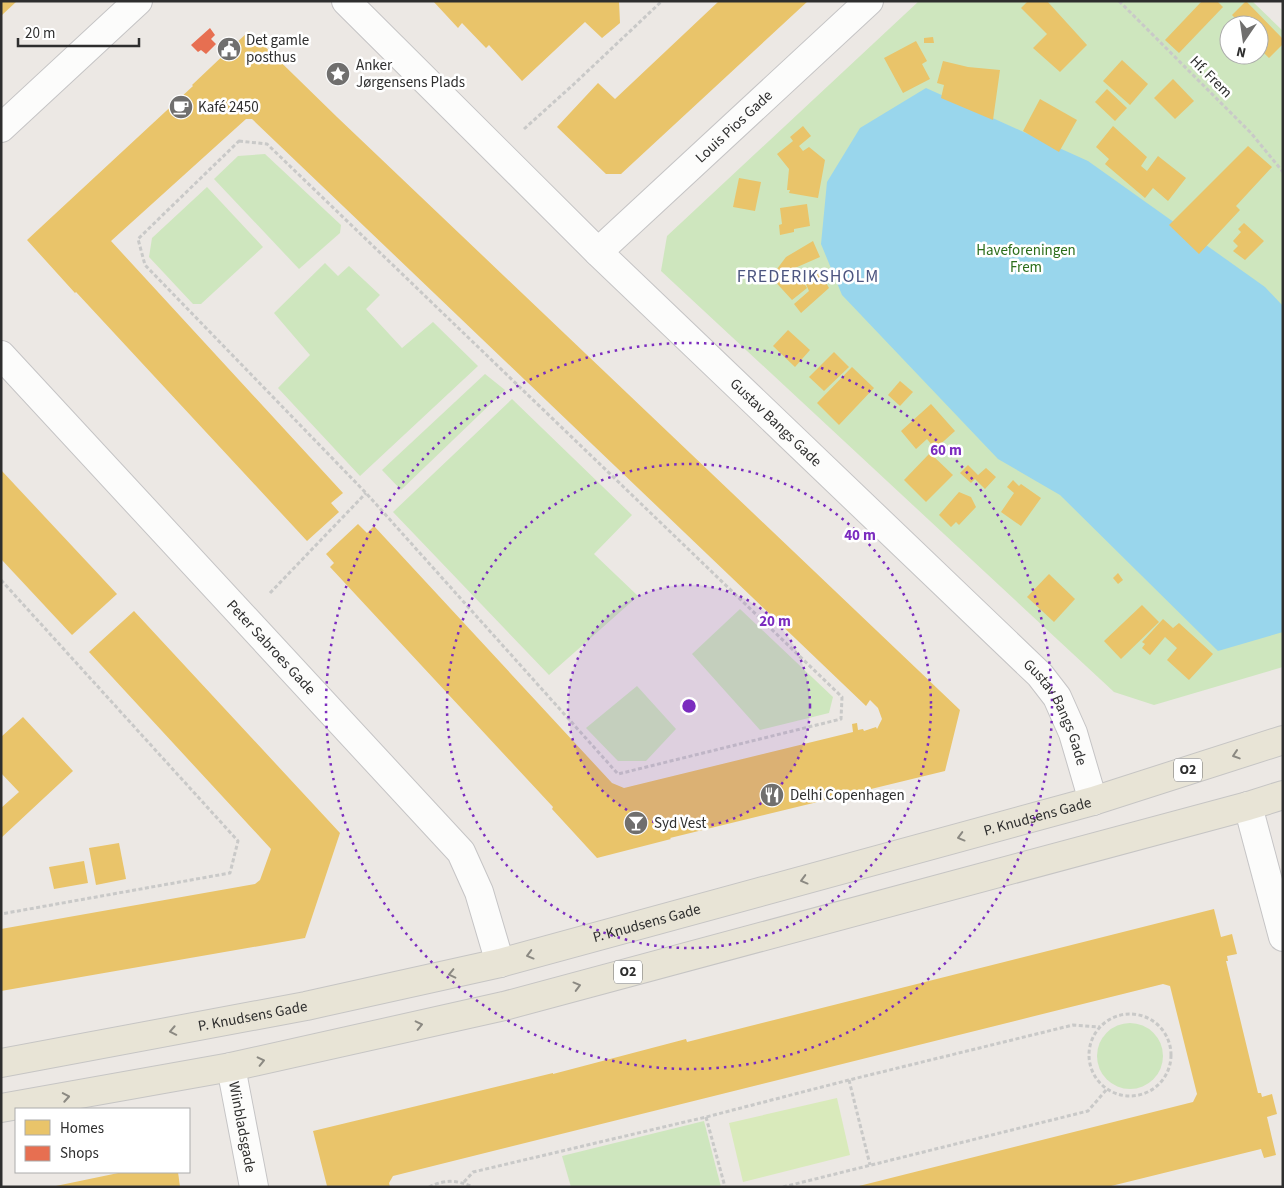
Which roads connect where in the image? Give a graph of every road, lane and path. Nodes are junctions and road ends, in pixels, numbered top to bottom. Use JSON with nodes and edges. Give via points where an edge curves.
{"nodes":[{"id":1,"x":138,"y":1,"type":"edge"},
{"id":2,"x":346,"y":1,"type":"edge"},
{"id":3,"x":662,"y":1,"type":"edge"},
{"id":4,"x":869,"y":1,"type":"edge"},
{"id":5,"x":1118,"y":1,"type":"edge"},
{"id":6,"x":1,"y":128,"type":"edge"},
{"id":7,"x":497,"y":152,"type":"junction"},
{"id":8,"x":1283,"y":172,"type":"edge"},
{"id":9,"x":598,"y":252,"type":"junction"},
{"id":10,"x":1,"y":355,"type":"edge"},
{"id":11,"x":366,"y":492,"type":"junction"},
{"id":12,"x":1,"y":580,"type":"edge"},
{"id":13,"x":246,"y":619,"type":"junction"},
{"id":14,"x":1283,"y":740,"type":"edge"},
{"id":15,"x":1283,"y":795,"type":"edge"},
{"id":16,"x":1093,"y":801,"type":"junction"},
{"id":17,"x":1248,"y":806,"type":"junction"},
{"id":18,"x":1,"y":914,"type":"edge"},
{"id":19,"x":1283,"y":937,"type":"edge"},
{"id":20,"x":500,"y":963,"type":"junction"},
{"id":21,"x":1100,"y":1027,"type":"junction"},
{"id":22,"x":1,"y":1063,"type":"edge"},
{"id":23,"x":231,"y":1067,"type":"junction"},
{"id":24,"x":849,"y":1080,"type":"junction"},
{"id":25,"x":1107,"y":1089,"type":"junction"},
{"id":26,"x":1,"y":1108,"type":"edge"},
{"id":27,"x":706,"y":1117,"type":"junction"},
{"id":28,"x":870,"y":1166,"type":"junction"},
{"id":29,"x":464,"y":1182,"type":"junction"},
{"id":30,"x":254,"y":1187,"type":"edge"},
{"id":31,"x":429,"y":1187,"type":"edge"},
{"id":32,"x":473,"y":1187,"type":"edge"},
{"id":33,"x":725,"y":1187,"type":"edge"},
{"id":34,"x":783,"y":1187,"type":"edge"}],
"edges":[{"from":1,"to":6,"type":"street"},
{"from":2,"to":7,"type":"street","name":"Gustav Bangs Gade"},
{"from":3,"to":7,"type":"path"},
{"from":4,"to":9,"type":"street","name":"Louis Pios Gade"},
{"from":5,"to":8,"type":"path","name":"Hf. Frem","via":[[1251,133]]},
{"from":7,"to":9,"type":"street","name":"Gustav Bangs Gade"},
{"from":9,"to":16,"type":"street","name":"Gustav Bangs Gade","via":[[1040,675],[1057,697],[1074,733]]},
{"from":10,"to":13,"type":"street","name":"Peter Sabroes Gade"},
{"from":11,"to":11,"type":"path","via":[[618,774],[841,719],[842,697],[267,144],[240,141],[138,239],[145,265]]},
{"from":11,"to":13,"type":"path"},
{"from":12,"to":18,"type":"path","via":[[238,841],[230,873]]},
{"from":13,"to":20,"type":"street","name":"Peter Sabroes Gade","via":[[461,852],[479,892]]},
{"from":14,"to":16,"type":"main road","name":"P. Knudsens Gade","number":"O2","one_way":true},
{"from":15,"to":17,"type":"main road","number":"O2"},
{"from":16,"to":20,"type":"main road","name":"P. Knudsens Gade","number":"O2","one_way":true},
{"from":17,"to":19,"type":"street"},
{"from":23,"to":17,"type":"main road","number":"O2","one_way":true,"via":[[504,1006]]},
{"from":20,"to":22,"type":"main road","name":"P. Knudsens Gade","number":"O2","one_way":true,"via":[[306,1006]]},
{"from":21,"to":24,"type":"path","via":[[1073,1025]]},
{"from":21,"to":25,"type":"path","via":[[1088,1053],[1096,1079]]},
{"from":21,"to":25,"type":"path","via":[[1110,1018],[1123,1014],[1149,1018],[1160,1026],[1171,1050],[1166,1076],[1146,1094],[1119,1095]]},
{"from":26,"to":23,"type":"main road","number":"O2","one_way":true},
{"from":23,"to":30,"type":"street","name":"Wiinbladsgade"},
{"from":24,"to":27,"type":"path"},
{"from":24,"to":28,"type":"path"},
{"from":25,"to":28,"type":"path","via":[[1088,1111]]},
{"from":27,"to":29,"type":"path","via":[[473,1172]]},
{"from":27,"to":33,"type":"path"},
{"from":28,"to":34,"type":"path"},
{"from":29,"to":31,"type":"path","via":[[451,1180]]},
{"from":29,"to":32,"type":"path"}]}
